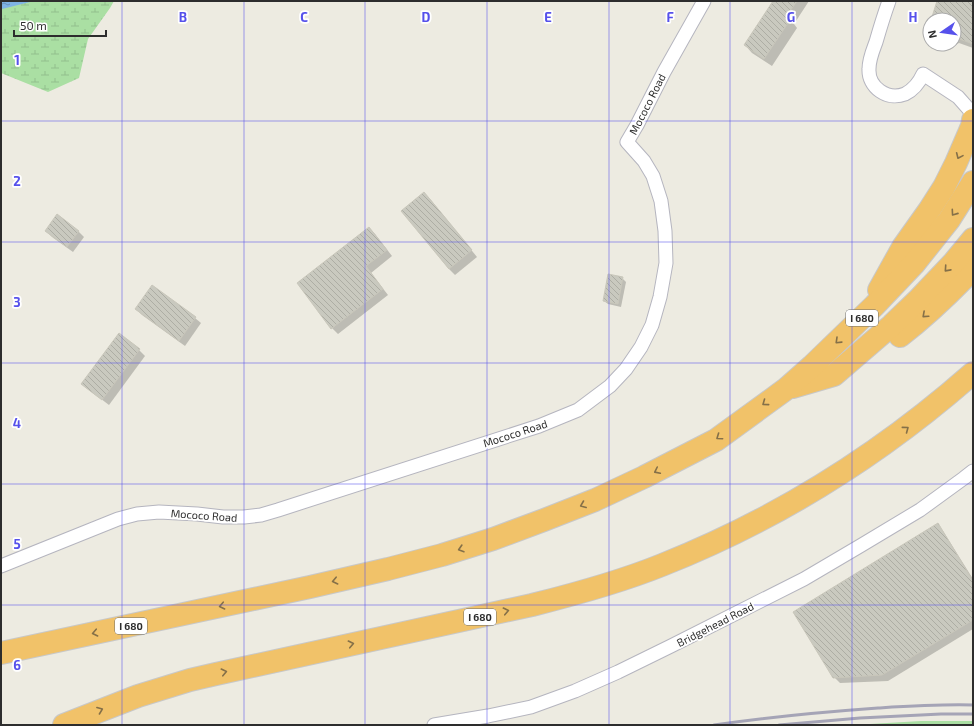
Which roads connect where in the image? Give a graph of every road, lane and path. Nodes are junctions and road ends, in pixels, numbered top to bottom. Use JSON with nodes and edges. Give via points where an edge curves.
{"nodes":[{"id":1,"x":704,"y":1,"type":"edge"},
{"id":2,"x":889,"y":1,"type":"edge"},
{"id":3,"x":973,"y":114,"type":"edge"},
{"id":4,"x":973,"y":120,"type":"edge"},
{"id":5,"x":973,"y":182,"type":"edge"},
{"id":6,"x":973,"y":239,"type":"edge"},
{"id":7,"x":973,"y":269,"type":"edge"},
{"id":8,"x":865,"y":315,"type":"junction"},
{"id":9,"x":858,"y":355,"type":"junction"},
{"id":10,"x":973,"y":373,"type":"edge"},
{"id":11,"x":786,"y":389,"type":"junction"},
{"id":12,"x":973,"y":471,"type":"edge"},
{"id":13,"x":1,"y":566,"type":"edge"},
{"id":14,"x":1,"y":653,"type":"edge"},
{"id":15,"x":64,"y":725,"type":"edge"},
{"id":16,"x":434,"y":725,"type":"edge"}],
"edges":[{"from":1,"to":13,"type":"street","name":"Mococo Road","via":[[627,142],[644,161],[658,190],[665,231],[666,263],[652,324],[630,364],[610,386],[578,410],[539,426],[278,510],[244,517],[176,512],[137,514],[118,519]]},
{"from":2,"to":3,"type":"street","via":[[870,63],[871,82],[880,91],[898,96],[914,88],[923,74],[958,97]]},
{"from":4,"to":8,"type":"highway","one_way":true,"via":[[944,186],[903,247]]},
{"from":5,"to":8,"type":"highway","number":"I 680","one_way":true,"via":[[932,242]]},
{"from":6,"to":9,"type":"highway","number":"I 680","one_way":true,"via":[[917,301]]},
{"from":7,"to":9,"type":"highway","number":"I 680","one_way":true,"via":[[910,329],[892,342]]},
{"from":8,"to":11,"type":"highway","number":"I 680","one_way":true},
{"from":9,"to":11,"type":"highway","number":"I 680","via":[[834,375]]},
{"from":15,"to":10,"type":"highway","number":"I 680","one_way":true,"via":[[138,696],[190,680],[539,604],[661,565],[759,521],[829,482],[896,436]]},
{"from":11,"to":14,"type":"highway","number":"I 680","one_way":true,"via":[[716,440],[668,465],[619,489],[500,536],[448,553],[363,575]]},
{"from":12,"to":16,"type":"street","name":"Bridgehead Road","via":[[920,510],[810,575],[618,672],[531,707]]}]}
